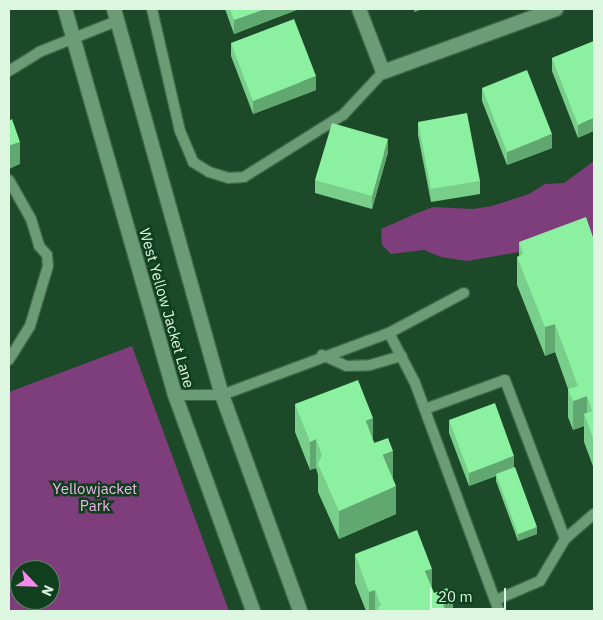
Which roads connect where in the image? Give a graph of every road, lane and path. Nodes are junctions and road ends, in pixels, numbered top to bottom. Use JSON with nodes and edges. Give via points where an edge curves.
{"nodes":[{"id":1,"x":65,"y":9,"type":"edge"},
{"id":2,"x":152,"y":9,"type":"edge"},
{"id":3,"x":359,"y":9,"type":"edge"},
{"id":4,"x":556,"y":9,"type":"edge"},
{"id":5,"x":116,"y":15,"type":"edge"},
{"id":6,"x":73,"y":37,"type":"junction"},
{"id":7,"x":9,"y":71,"type":"edge"},
{"id":8,"x":383,"y":72,"type":"junction"},
{"id":9,"x":9,"y":180,"type":"edge"},
{"id":10,"x":464,"y":293,"type":"dead end"},
{"id":11,"x":389,"y":333,"type":"junction"},
{"id":12,"x":322,"y":355,"type":"junction"},
{"id":13,"x":402,"y":356,"type":"junction"},
{"id":14,"x":9,"y":360,"type":"edge"},
{"id":15,"x":222,"y":395,"type":"junction"},
{"id":16,"x":175,"y":396,"type":"junction"},
{"id":17,"x":425,"y":409,"type":"junction"},
{"id":18,"x":594,"y":514,"type":"edge"},
{"id":19,"x":565,"y":538,"type":"junction"},
{"id":20,"x":496,"y":600,"type":"junction"},
{"id":21,"x":253,"y":611,"type":"edge"},
{"id":22,"x":300,"y":611,"type":"edge"},
{"id":23,"x":499,"y":611,"type":"edge"}],
"edges":[{"from":1,"to":6,"type":"street","name":"West Yellow Jacket Lane"},
{"from":2,"to":8,"type":"lane","via":[[180,132],[194,162],[209,172],[229,178],[244,177],[343,115]]},
{"from":3,"to":8,"type":"street"},
{"from":4,"to":8,"type":"street"},
{"from":5,"to":6,"type":"lane"},
{"from":5,"to":15,"type":"street","name":"West Yellow Jacket Lane"},
{"from":6,"to":7,"type":"lane","via":[[39,52]]},
{"from":6,"to":16,"type":"street","name":"West Yellow Jacket Lane"},
{"from":9,"to":14,"type":"lane","via":[[31,219],[39,246],[47,255],[48,266],[30,326]]},
{"from":10,"to":11,"type":"lane"},
{"from":11,"to":12,"type":"lane"},
{"from":11,"to":13,"type":"lane"},
{"from":12,"to":13,"type":"lane","via":[[346,366],[370,365]]},
{"from":12,"to":15,"type":"lane"},
{"from":13,"to":17,"type":"lane"},
{"from":15,"to":16,"type":"lane"},
{"from":15,"to":22,"type":"street","name":"West Yellow Jacket Lane"},
{"from":16,"to":21,"type":"street","name":"West Yellow Jacket Lane"},
{"from":17,"to":19,"type":"lane","via":[[505,380]]},
{"from":17,"to":20,"type":"lane"},
{"from":18,"to":19,"type":"lane"},
{"from":19,"to":20,"type":"lane","via":[[540,581]]},
{"from":20,"to":23,"type":"lane"}]}
